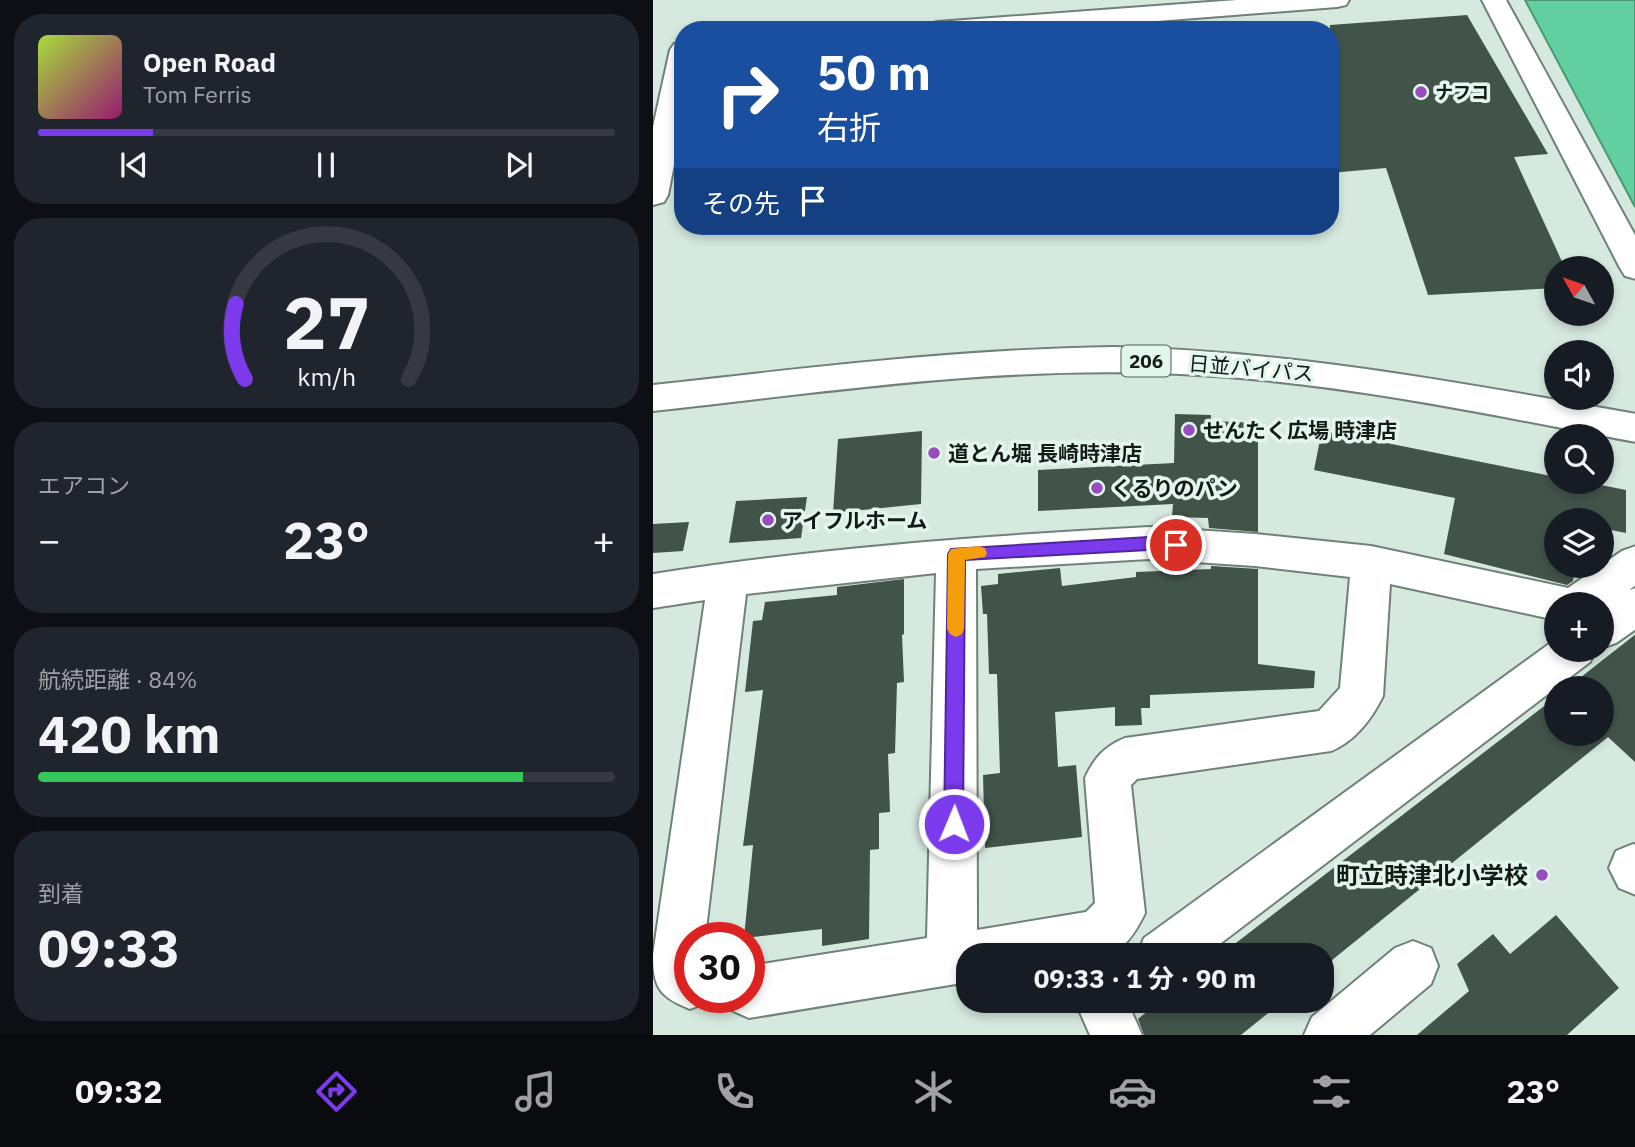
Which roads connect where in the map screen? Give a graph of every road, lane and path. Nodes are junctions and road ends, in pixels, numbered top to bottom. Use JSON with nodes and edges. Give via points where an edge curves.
{"nodes":[{"id":1,"x":1337,"y":0,"type":"edge"},
{"id":2,"x":1494,"y":0,"type":"edge"},
{"id":3,"x":1057,"y":21,"type":"edge"},
{"id":4,"x":674,"y":50,"type":"edge"},
{"id":5,"x":653,"y":51,"type":"edge"},
{"id":6,"x":674,"y":93,"type":"edge"},
{"id":7,"x":653,"y":195,"type":"edge"},
{"id":8,"x":1635,"y":268,"type":"edge"},
{"id":9,"x":653,"y":398,"type":"edge"},
{"id":10,"x":1635,"y":428,"type":"edge"},
{"id":11,"x":956,"y":554,"type":"junction"},
{"id":12,"x":1371,"y":563,"type":"junction"},
{"id":13,"x":1635,"y":564,"type":"edge"},
{"id":14,"x":728,"y":579,"type":"junction"},
{"id":15,"x":653,"y":591,"type":"edge"},
{"id":16,"x":1594,"y":592,"type":"edge"},
{"id":17,"x":1544,"y":600,"type":"edge"},
{"id":18,"x":1635,"y":605,"type":"edge"},
{"id":19,"x":1614,"y":620,"type":"edge"},
{"id":20,"x":1558,"y":662,"type":"edge"},
{"id":21,"x":682,"y":922,"type":"edge"},
{"id":22,"x":965,"y":943,"type":"edge"},
{"id":23,"x":1050,"y":943,"type":"edge"},
{"id":24,"x":1179,"y":943,"type":"edge"},
{"id":25,"x":956,"y":958,"type":"edge"},
{"id":26,"x":1413,"y":965,"type":"dead end"},
{"id":27,"x":765,"y":989,"type":"edge"},
{"id":28,"x":1106,"y":1013,"type":"edge"},
{"id":29,"x":1116,"y":1035,"type":"edge"},
{"id":30,"x":1330,"y":1035,"type":"edge"}],
"edges":[{"from":1,"to":3,"type":"main road"},
{"from":2,"to":8,"type":"main road"},
{"from":4,"to":5,"type":"main road"},
{"from":6,"to":7,"type":"main road"},
{"from":9,"to":10,"type":"main road","name":"日並バイパス","number":"206","via":[[1019,361],[1180,361],[1353,378]]},
{"from":11,"to":12,"type":"main road","via":[[1149,543]]},
{"from":11,"to":14,"type":"main road"},
{"from":11,"to":22,"type":"main road"},
{"from":12,"to":17,"type":"main road"},
{"from":12,"to":23,"type":"main road","via":[[1361,696],[1331,730],[1125,759],[1107,778],[1120,913],[1098,935]]},
{"from":13,"to":16,"type":"main road"},
{"from":14,"to":15,"type":"main road"},
{"from":14,"to":21,"type":"main road"},
{"from":18,"to":19,"type":"main road"},
{"from":20,"to":24,"type":"main road"},
{"from":25,"to":27,"type":"main road"},
{"from":26,"to":30,"type":"main road"},
{"from":28,"to":29,"type":"main road"}]}
